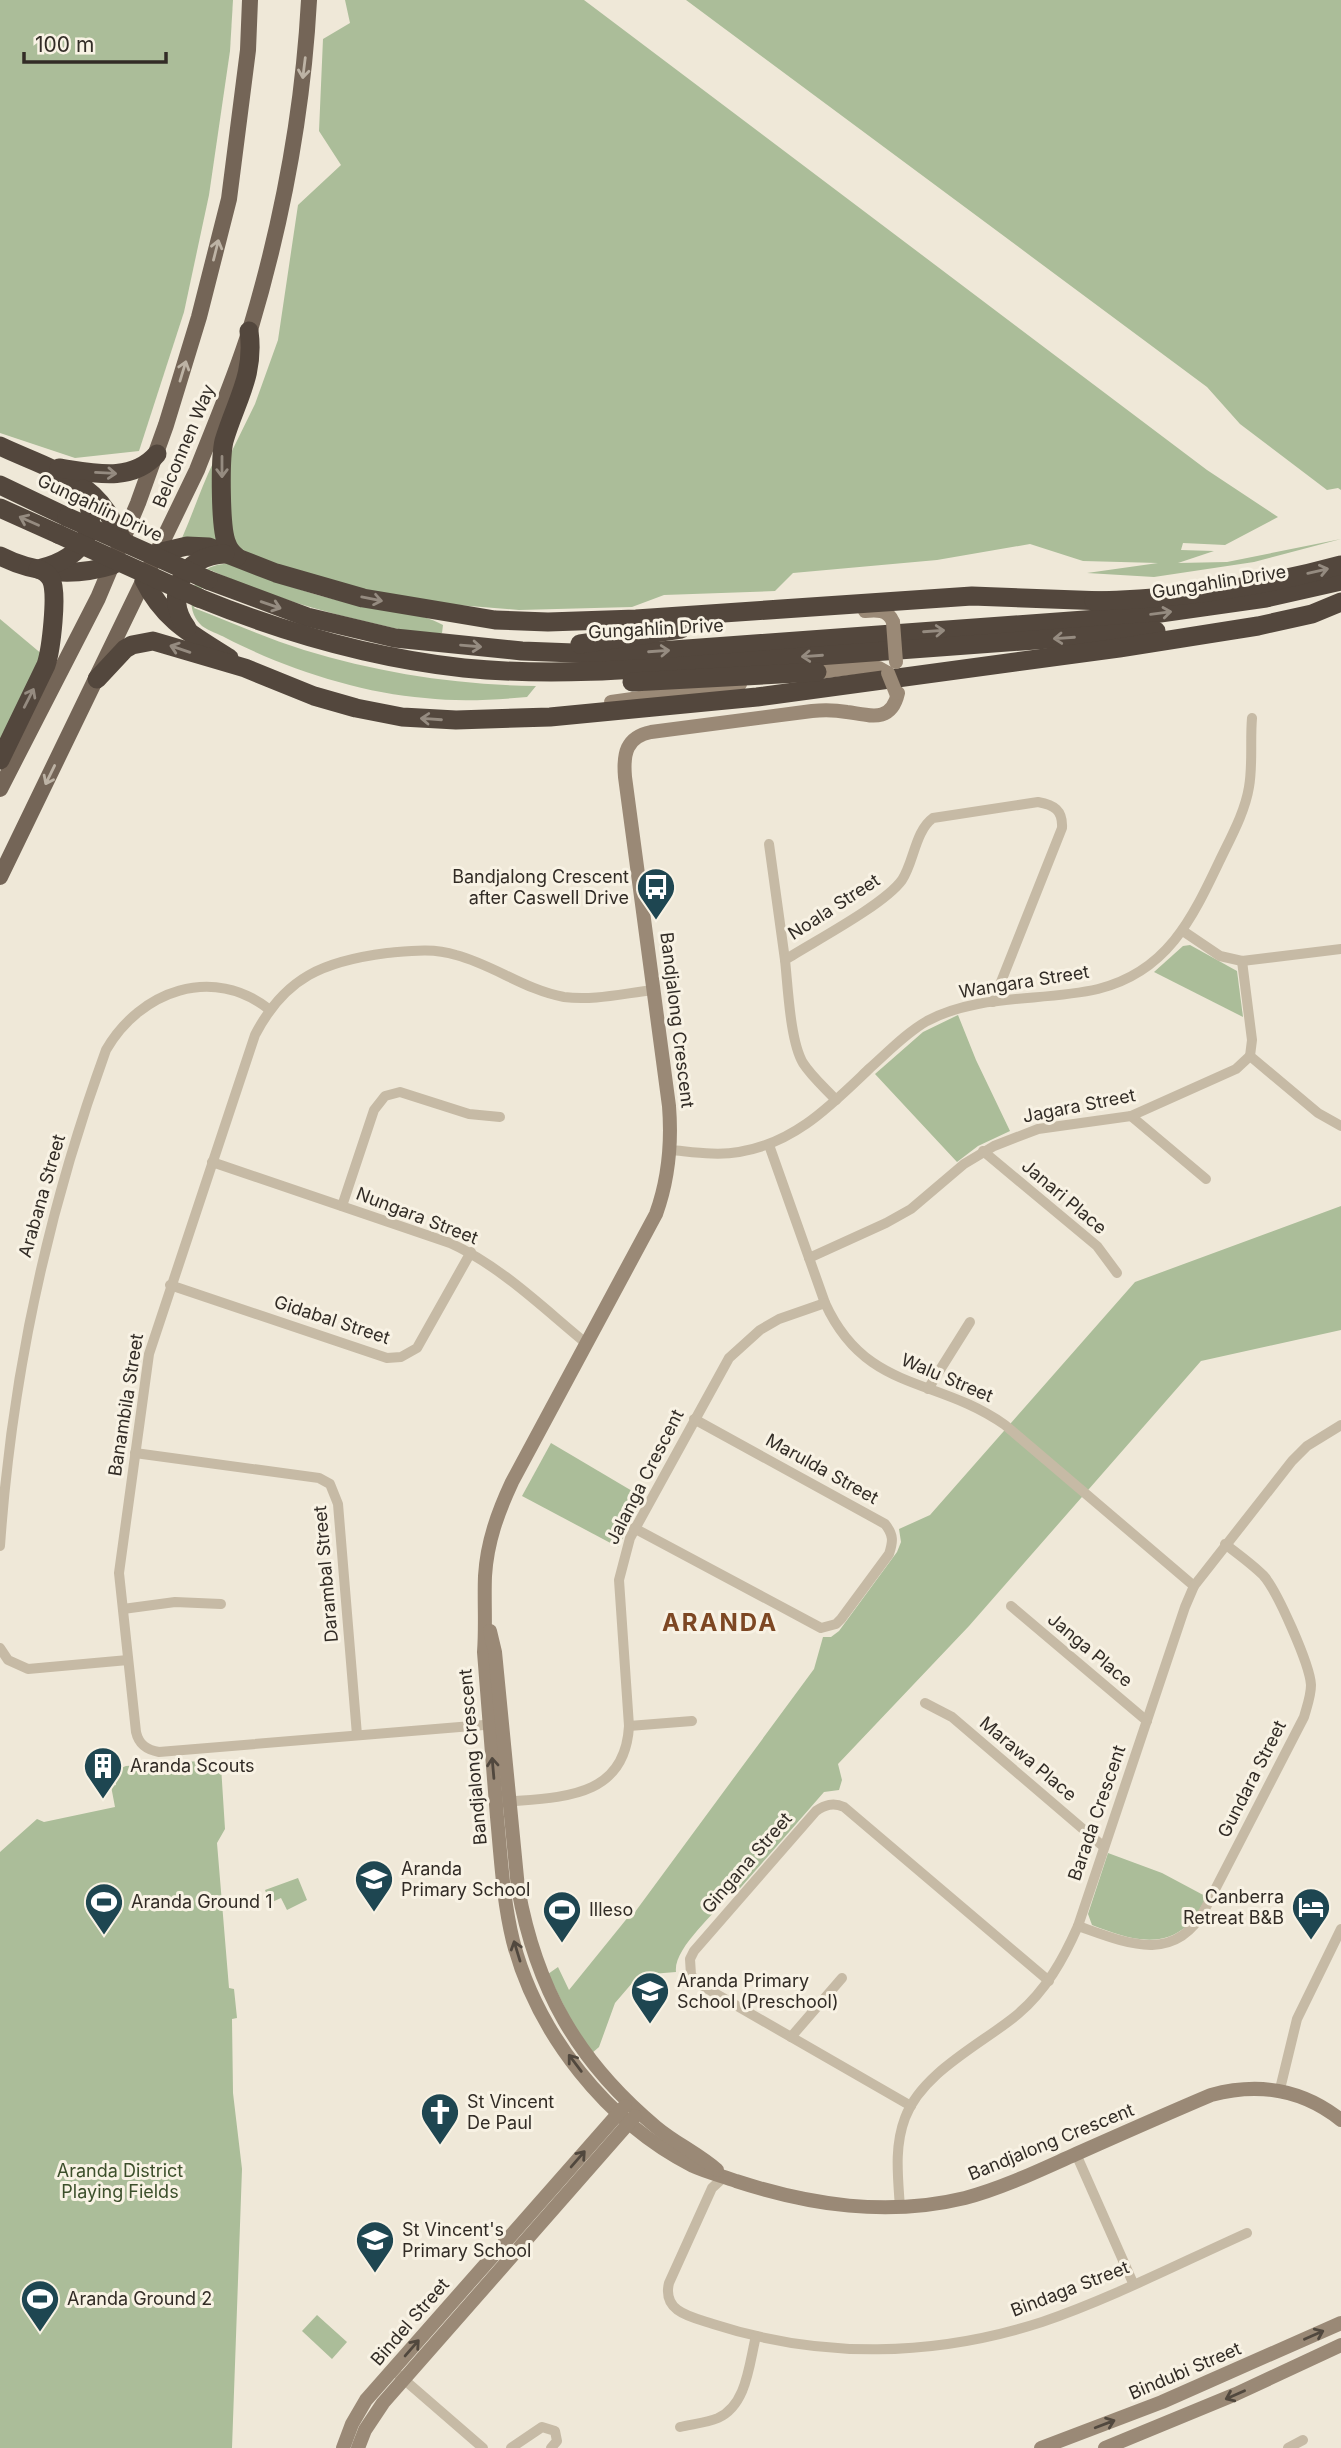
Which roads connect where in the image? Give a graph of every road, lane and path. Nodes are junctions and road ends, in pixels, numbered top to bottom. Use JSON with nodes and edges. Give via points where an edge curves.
{"nodes":[{"id":1,"x":250,"y":0,"type":"edge"},
{"id":2,"x":309,"y":0,"type":"edge"},
{"id":3,"x":250,"y":331,"type":"junction"},
{"id":4,"x":0,"y":446,"type":"edge"},
{"id":5,"x":157,"y":454,"type":"junction"},
{"id":6,"x":48,"y":466,"type":"junction"},
{"id":7,"x":0,"y":485,"type":"edge"},
{"id":8,"x":83,"y":488,"type":"junction"},
{"id":9,"x":0,"y":508,"type":"edge"},
{"id":10,"x":123,"y":541,"type":"junction"},
{"id":11,"x":157,"y":553,"type":"junction"},
{"id":12,"x":0,"y":556,"type":"edge"},
{"id":13,"x":233,"y":556,"type":"junction"},
{"id":14,"x":133,"y":559,"type":"junction"},
{"id":15,"x":113,"y":565,"type":"junction"},
{"id":16,"x":1341,"y":565,"type":"edge"},
{"id":17,"x":38,"y":569,"type":"junction"},
{"id":18,"x":144,"y":580,"type":"junction"},
{"id":19,"x":1341,"y":581,"type":"edge"},
{"id":20,"x":1341,"y":600,"type":"edge"},
{"id":21,"x":1105,"y":601,"type":"junction"},
{"id":22,"x":762,"y":619,"type":"junction"},
{"id":23,"x":495,"y":620,"type":"junction"},
{"id":24,"x":893,"y":622,"type":"junction"},
{"id":25,"x":199,"y":638,"type":"junction"},
{"id":26,"x":522,"y":651,"type":"junction"},
{"id":27,"x":245,"y":668,"type":"junction"},
{"id":28,"x":465,"y":668,"type":"junction"},
{"id":29,"x":894,"y":669,"type":"junction"},
{"id":30,"x":817,"y":672,"type":"junction"},
{"id":31,"x":97,"y":679,"type":"junction"},
{"id":32,"x":1252,"y":718,"type":"dead end"},
{"id":33,"x":499,"y":720,"type":"junction"},
{"id":34,"x":0,"y":760,"type":"edge"},
{"id":35,"x":0,"y":789,"type":"edge"},
{"id":36,"x":769,"y":844,"type":"dead end"},
{"id":37,"x":0,"y":877,"type":"edge"},
{"id":38,"x":1183,"y":931,"type":"junction"},
{"id":39,"x":1341,"y":949,"type":"edge"},
{"id":40,"x":785,"y":960,"type":"junction"},
{"id":41,"x":1242,"y":961,"type":"junction"},
{"id":42,"x":654,"y":990,"type":"junction"},
{"id":43,"x":993,"y":1002,"type":"junction"},
{"id":44,"x":270,"y":1010,"type":"junction"},
{"id":45,"x":1250,"y":1056,"type":"junction"},
{"id":46,"x":836,"y":1100,"type":"junction"},
{"id":47,"x":1131,"y":1116,"type":"junction"},
{"id":48,"x":500,"y":1117,"type":"dead end"},
{"id":49,"x":1341,"y":1126,"type":"edge"},
{"id":50,"x":769,"y":1145,"type":"junction"},
{"id":51,"x":671,"y":1150,"type":"junction"},
{"id":52,"x":983,"y":1151,"type":"junction"},
{"id":53,"x":212,"y":1162,"type":"junction"},
{"id":54,"x":1206,"y":1179,"type":"dead end"},
{"id":55,"x":341,"y":1206,"type":"junction"},
{"id":56,"x":471,"y":1252,"type":"junction"},
{"id":57,"x":809,"y":1258,"type":"junction"},
{"id":58,"x":1118,"y":1273,"type":"dead end"},
{"id":59,"x":170,"y":1285,"type":"junction"},
{"id":60,"x":825,"y":1303,"type":"junction"},
{"id":61,"x":970,"y":1322,"type":"dead end"},
{"id":62,"x":587,"y":1344,"type":"junction"},
{"id":63,"x":928,"y":1389,"type":"junction"},
{"id":64,"x":694,"y":1419,"type":"junction"},
{"id":65,"x":1341,"y":1425,"type":"edge"},
{"id":66,"x":135,"y":1453,"type":"junction"},
{"id":67,"x":635,"y":1528,"type":"junction"},
{"id":68,"x":1225,"y":1544,"type":"junction"},
{"id":69,"x":0,"y":1546,"type":"edge"},
{"id":70,"x":1194,"y":1586,"type":"junction"},
{"id":71,"x":221,"y":1604,"type":"dead end"},
{"id":72,"x":1011,"y":1606,"type":"dead end"},
{"id":73,"x":123,"y":1609,"type":"junction"},
{"id":74,"x":0,"y":1648,"type":"edge"},
{"id":75,"x":128,"y":1660,"type":"junction"},
{"id":76,"x":925,"y":1703,"type":"dead end"},
{"id":77,"x":692,"y":1721,"type":"dead end"},
{"id":78,"x":1146,"y":1721,"type":"junction"},
{"id":79,"x":496,"y":1724,"type":"junction"},
{"id":80,"x":629,"y":1726,"type":"junction"},
{"id":81,"x":357,"y":1735,"type":"junction"},
{"id":82,"x":503,"y":1802,"type":"junction"},
{"id":83,"x":1104,"y":1847,"type":"junction"},
{"id":84,"x":1078,"y":1926,"type":"junction"},
{"id":85,"x":1341,"y":1929,"type":"edge"},
{"id":86,"x":1330,"y":1950,"type":"junction"},
{"id":87,"x":1341,"y":1956,"type":"edge"},
{"id":88,"x":842,"y":1978,"type":"dead end"},
{"id":89,"x":1049,"y":1981,"type":"junction"},
{"id":90,"x":791,"y":2037,"type":"junction"},
{"id":91,"x":1280,"y":2090,"type":"junction"},
{"id":92,"x":911,"y":2106,"type":"junction"},
{"id":93,"x":629,"y":2113,"type":"junction"},
{"id":94,"x":1341,"y":2120,"type":"edge"},
{"id":95,"x":1076,"y":2154,"type":"junction"},
{"id":96,"x":724,"y":2177,"type":"junction"},
{"id":97,"x":900,"y":2207,"type":"junction"},
{"id":98,"x":1247,"y":2233,"type":"dead end"},
{"id":99,"x":1133,"y":2283,"type":"junction"},
{"id":100,"x":1341,"y":2323,"type":"edge"},
{"id":101,"x":755,"y":2336,"type":"junction"},
{"id":102,"x":1341,"y":2345,"type":"edge"},
{"id":103,"x":398,"y":2374,"type":"junction"},
{"id":104,"x":680,"y":2427,"type":"dead end"},
{"id":105,"x":1303,"y":2440,"type":"dead end"},
{"id":106,"x":351,"y":2446,"type":"edge"},
{"id":107,"x":482,"y":2448,"type":"edge"},
{"id":108,"x":511,"y":2448,"type":"edge"},
{"id":109,"x":551,"y":2448,"type":"edge"},
{"id":110,"x":1041,"y":2448,"type":"edge"},
{"id":111,"x":1105,"y":2448,"type":"edge"},
{"id":112,"x":1288,"y":2448,"type":"edge"}],
"edges":[{"from":5,"to":1,"type":"main road","name":"Belconnen Way","one_way":true,"via":[[229,199]]},
{"from":2,"to":3,"type":"main road","name":"Belconnen Way","one_way":true,"via":[[297,125]]},
{"from":3,"to":11,"type":"main road","name":"Belconnen Way","via":[[197,470]]},
{"from":3,"to":13,"type":"highway","one_way":true,"via":[[250,370],[222,461],[225,540]]},
{"from":4,"to":6,"type":"highway"},
{"from":6,"to":5,"type":"highway","one_way":true,"via":[[125,473]]},
{"from":5,"to":10,"type":"main road","name":"Belconnen Way"},
{"from":6,"to":8,"type":"highway"},
{"from":7,"to":26,"type":"highway","name":"Gungahlin Drive","one_way":true,"bridge":true,"via":[[208,580],[307,617],[421,642]]},
{"from":8,"to":10,"type":"highway","via":[[107,512]]},
{"from":8,"to":17,"type":"highway","via":[[91,516],[85,541],[70,557]]},
{"from":28,"to":9,"type":"highway","one_way":true,"bridge":true,"via":[[374,654],[277,628]]},
{"from":10,"to":14,"type":"main road"},
{"from":10,"to":15,"type":"main road","name":"Belconnen Way"},
{"from":11,"to":13,"type":"highway","via":[[193,545]]},
{"from":11,"to":14,"type":"main road"},
{"from":11,"to":18,"type":"main road","name":"Belconnen Way"},
{"from":12,"to":17,"type":"highway"},
{"from":13,"to":23,"type":"highway","one_way":true,"via":[[363,598]]},
{"from":13,"to":25,"type":"highway","via":[[200,560],[180,582],[178,612]]},
{"from":14,"to":15,"type":"main road"},
{"from":14,"to":18,"type":"main road"},
{"from":15,"to":17,"type":"highway","via":[[82,572]]},
{"from":15,"to":35,"type":"main road","name":"Belconnen Way"},
{"from":21,"to":16,"type":"highway","one_way":true,"via":[[1239,588]]},
{"from":34,"to":17,"type":"highway","one_way":true,"via":[[50,652],[53,587],[49,575]]},
{"from":18,"to":25,"type":"highway","via":[[162,610]]},
{"from":18,"to":31,"type":"main road","name":"Belconnen Way"},
{"from":26,"to":19,"type":"highway","name":"Gungahlin Drive","one_way":true,"via":[[646,652],[1107,619],[1225,605]]},
{"from":20,"to":28,"type":"highway","one_way":true,"via":[[1263,617],[1165,630],[632,669]]},
{"from":20,"to":33,"type":"highway","via":[[1312,614],[1258,626],[995,667],[735,699]]},
{"from":21,"to":23,"type":"highway","via":[[972,596],[636,619]]},
{"from":21,"to":24,"type":"highway","via":[[972,602],[905,610]]},
{"from":22,"to":23,"type":"street","via":[[584,630],[512,629]]},
{"from":22,"to":24,"type":"street","via":[[877,610]]},
{"from":22,"to":26,"type":"highway"},
{"from":24,"to":29,"type":"street","name":"Bandjalong Crescent","bridge":true},
{"from":25,"to":27,"type":"highway"},
{"from":27,"to":31,"type":"highway","one_way":true,"via":[[150,641],[125,649]]},
{"from":33,"to":27,"type":"highway","one_way":true,"via":[[402,717],[356,708]]},
{"from":28,"to":30,"type":"highway","via":[[501,678],[623,682]]},
{"from":29,"to":30,"type":"street","via":[[869,666]]},
{"from":29,"to":42,"type":"street","name":"Bandjalong Crescent","bridge":true,"via":[[897,694],[890,709],[878,716],[812,711],[651,732],[630,742],[624,762]]},
{"from":30,"to":33,"type":"street"},
{"from":31,"to":37,"type":"main road","name":"Belconnen Way","one_way":true},
{"from":32,"to":38,"type":"street","name":"Wangara Street","via":[[1246,800]]},
{"from":36,"to":40,"type":"street"},
{"from":38,"to":41,"type":"street","via":[[1220,956]]},
{"from":38,"to":43,"type":"street","name":"Wangara Street","via":[[1161,956],[1121,981],[1077,993]]},
{"from":39,"to":41,"type":"street"},
{"from":40,"to":43,"type":"street","name":"Noala Street","via":[[894,890],[925,825],[933,818],[1038,802],[1051,805],[1062,816],[1062,828]]},
{"from":40,"to":46,"type":"street","name":"Noala Street","via":[[796,1046],[802,1061]]},
{"from":41,"to":45,"type":"street"},
{"from":42,"to":44,"type":"street","name":"Banambila Street","via":[[567,997],[537,990],[457,955],[415,950],[327,965],[299,980]]},
{"from":42,"to":51,"type":"street","name":"Bandjalong Crescent"},
{"from":43,"to":46,"type":"street","name":"Wangara Street","via":[[944,1013],[916,1028]]},
{"from":44,"to":53,"type":"street","name":"Banambila Street","via":[[255,1035]]},
{"from":44,"to":69,"type":"street","name":"Arabana Street","via":[[229,989],[190,988],[161,997],[135,1013],[106,1050],[65,1173],[35,1288],[13,1405]]},
{"from":45,"to":47,"type":"street","name":"Jagara Street","via":[[1236,1069]]},
{"from":45,"to":49,"type":"street","via":[[1318,1113]]},
{"from":46,"to":50,"type":"street","name":"Wangara Street","via":[[806,1126]]},
{"from":47,"to":52,"type":"street","name":"Jagara Street","via":[[1038,1129]]},
{"from":47,"to":54,"type":"street"},
{"from":48,"to":55,"type":"street","via":[[469,1114],[400,1092],[385,1096],[374,1110]]},
{"from":50,"to":51,"type":"street","name":"Wangara Street","via":[[739,1152]]},
{"from":50,"to":57,"type":"street","name":"Walu Street"},
{"from":51,"to":62,"type":"street","name":"Bandjalong Crescent","via":[[656,1214]]},
{"from":52,"to":57,"type":"street","name":"Jagara Street","via":[[911,1209]]},
{"from":52,"to":58,"type":"street","name":"Janari Place","via":[[1097,1246]]},
{"from":53,"to":55,"type":"street","name":"Nungara Street"},
{"from":53,"to":59,"type":"street","name":"Banambila Street"},
{"from":55,"to":56,"type":"street","name":"Nungara Street"},
{"from":56,"to":59,"type":"street","name":"Gidabal Street","via":[[423,1341],[401,1357],[387,1358]]},
{"from":56,"to":62,"type":"street","name":"Nungara Street"},
{"from":57,"to":60,"type":"street","name":"Walu Street"},
{"from":59,"to":66,"type":"street","name":"Banambila Street","via":[[149,1354]]},
{"from":60,"to":63,"type":"street","name":"Walu Street","via":[[840,1332],[862,1356]]},
{"from":60,"to":64,"type":"street","name":"Jalanga Crescent","via":[[779,1319],[743,1343]]},
{"from":61,"to":63,"type":"street"},
{"from":62,"to":79,"type":"street","name":"Bandjalong Crescent","via":[[512,1482],[488,1549],[485,1577],[487,1619],[495,1652]]},
{"from":63,"to":70,"type":"street","name":"Walu Street","via":[[976,1406],[1005,1425]]},
{"from":64,"to":67,"type":"street","name":"Jalanga Crescent"},
{"from":64,"to":67,"type":"street","name":"Marulda Street","via":[[885,1524],[892,1534],[889,1554],[841,1619],[821,1628]]},
{"from":65,"to":68,"type":"street","name":"Barada Crescent","via":[[1307,1446]]},
{"from":66,"to":73,"type":"street","name":"Banambila Street","via":[[119,1573]]},
{"from":66,"to":81,"type":"street","name":"Darambal Street","via":[[319,1478],[334,1489]]},
{"from":67,"to":80,"type":"street","name":"Jalanga Crescent","via":[[619,1580]]},
{"from":68,"to":70,"type":"street","name":"Barada Crescent"},
{"from":68,"to":84,"type":"street","name":"Gundara Street","via":[[1272,1587],[1308,1668],[1311,1684],[1304,1717],[1193,1927],[1169,1942],[1147,1946]]},
{"from":70,"to":78,"type":"street","name":"Barada Crescent"},
{"from":71,"to":73,"type":"street","via":[[175,1602]]},
{"from":72,"to":78,"type":"street","name":"Janga Place"},
{"from":73,"to":75,"type":"street","name":"Banambila Street"},
{"from":74,"to":75,"type":"street","via":[[8,1660],[29,1669]]},
{"from":75,"to":81,"type":"street","name":"Banambila Street","via":[[137,1739],[151,1750]]},
{"from":76,"to":83,"type":"street","name":"Marawa Place","via":[[952,1717]]},
{"from":77,"to":80,"type":"street"},
{"from":78,"to":83,"type":"street","name":"Barada Crescent"},
{"from":79,"to":81,"type":"street","name":"Banambila Street"},
{"from":79,"to":82,"type":"street","name":"Bandjalong Crescent"},
{"from":80,"to":82,"type":"street","name":"Jalanga Crescent","via":[[625,1754],[600,1783],[570,1796]]},
{"from":82,"to":93,"type":"street","name":"Bandjalong Crescent","via":[[524,1925],[549,2010],[577,2067]]},
{"from":83,"to":84,"type":"street","name":"Barada Crescent"},
{"from":84,"to":89,"type":"street","name":"Barada Crescent"},
{"from":85,"to":86,"type":"street"},
{"from":86,"to":87,"type":"street"},
{"from":86,"to":91,"type":"street","via":[[1297,2019]]},
{"from":88,"to":90,"type":"street"},
{"from":89,"to":90,"type":"street","name":"Gingana Street","via":[[844,1807],[833,1804],[816,1811],[690,1959],[696,1982]]},
{"from":89,"to":92,"type":"street","name":"Barada Crescent","via":[[1018,2014],[933,2078]]},
{"from":90,"to":92,"type":"street","name":"Gingana Street"},
{"from":91,"to":94,"type":"street","name":"Bandjalong Crescent","via":[[1313,2101]]},
{"from":91,"to":95,"type":"street","name":"Bandjalong Crescent","via":[[1251,2087],[1211,2095]]},
{"from":92,"to":97,"type":"street","name":"Barada Crescent","via":[[899,2136]]},
{"from":93,"to":96,"type":"street","name":"Bandjalong Crescent"},
{"from":93,"to":103,"type":"street","name":"Bindel Street"},
{"from":95,"to":97,"type":"street","name":"Bandjalong Crescent","via":[[964,2198]]},
{"from":95,"to":99,"type":"street"},
{"from":96,"to":97,"type":"street","name":"Bandjalong Crescent","via":[[805,2201]]},
{"from":96,"to":101,"type":"street","name":"Bindaga Street","via":[[712,2188],[668,2283],[668,2300],[680,2313]]},
{"from":98,"to":99,"type":"street","name":"Bindaga Street"},
{"from":99,"to":101,"type":"street","name":"Bindaga Street","via":[[1044,2321],[961,2343],[856,2350]]},
{"from":110,"to":100,"type":"street","name":"Bindubi Street","one_way":true,"via":[[1162,2402]]},
{"from":101,"to":104,"type":"street","via":[[734,2407],[715,2419]]},
{"from":102,"to":111,"type":"street","one_way":true},
{"from":103,"to":106,"type":"street","name":"Bindel Street","via":[[366,2400]]},
{"from":103,"to":107,"type":"street"},
{"from":105,"to":112,"type":"street"},
{"from":108,"to":109,"type":"street","via":[[542,2427],[555,2431]]}]}
